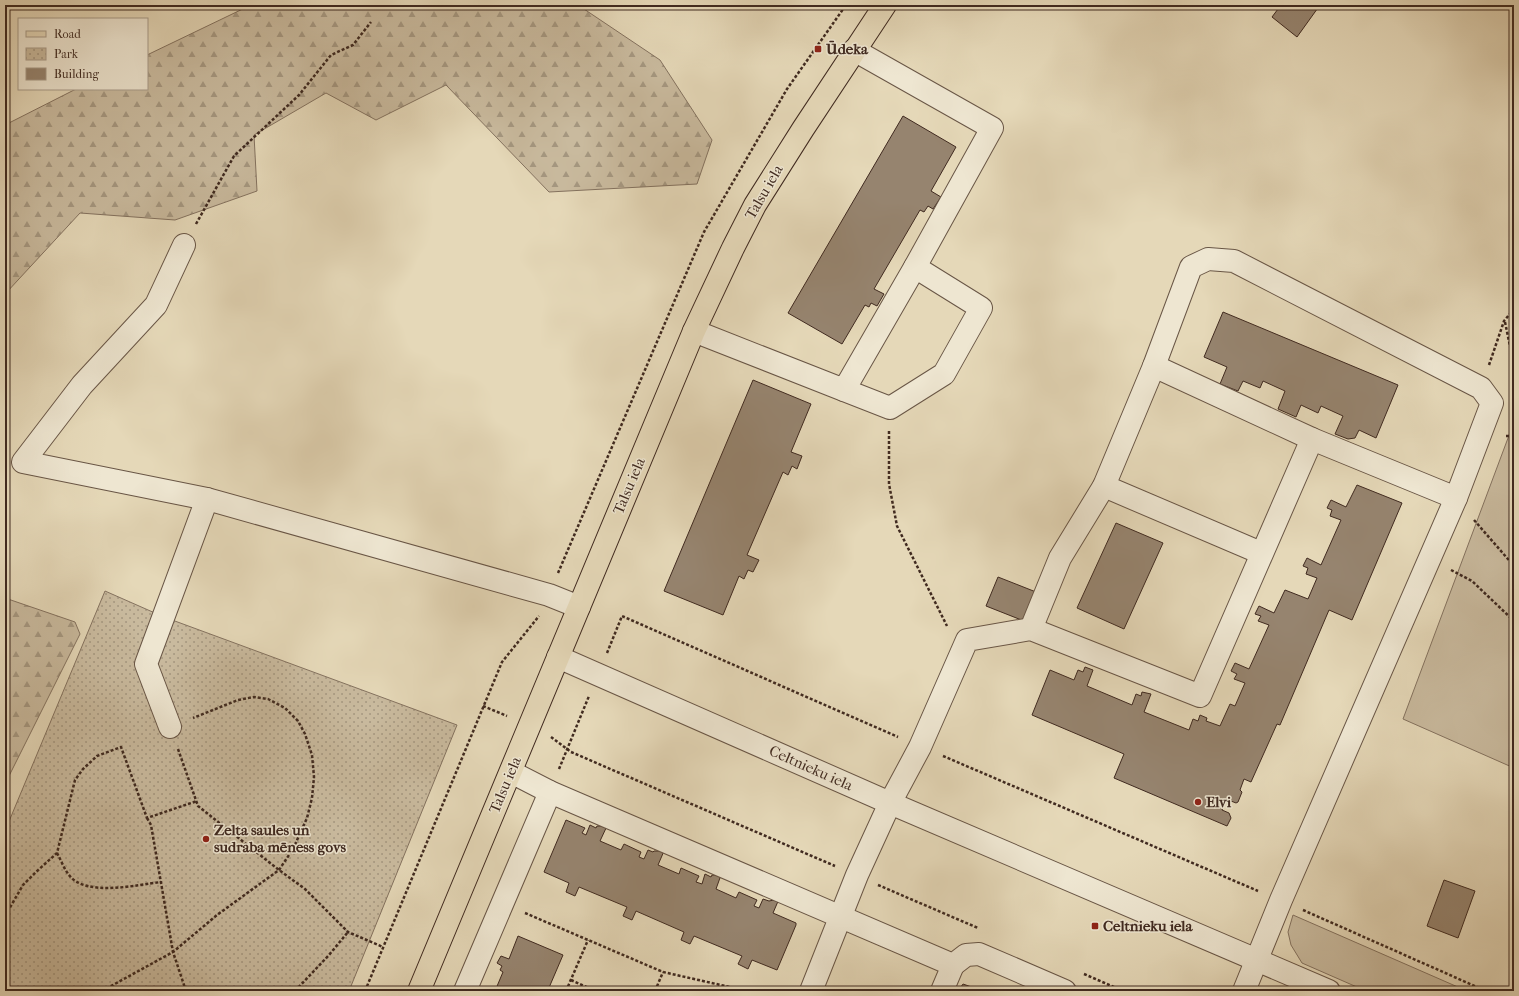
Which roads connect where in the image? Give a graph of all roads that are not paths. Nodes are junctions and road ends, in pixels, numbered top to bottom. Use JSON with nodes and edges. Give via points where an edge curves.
{"nodes":[{"id":1,"x":886,"y":5,"type":"edge"},
{"id":2,"x":854,"y":50,"type":"junction"},
{"id":3,"x":184,"y":245,"type":"road end"},
{"id":4,"x":915,"y":267,"type":"junction"},
{"id":5,"x":694,"y":331,"type":"junction"},
{"id":6,"x":1154,"y":366,"type":"junction"},
{"id":7,"x":844,"y":390,"type":"junction"},
{"id":8,"x":1312,"y":439,"type":"junction"},
{"id":9,"x":1104,"y":486,"type":"junction"},
{"id":10,"x":1456,"y":498,"type":"junction"},
{"id":11,"x":207,"y":499,"type":"junction"},
{"id":12,"x":1261,"y":554,"type":"junction"},
{"id":13,"x":579,"y":607,"type":"junction"},
{"id":14,"x":1031,"y":629,"type":"junction"},
{"id":15,"x":558,"y":657,"type":"junction"},
{"id":16,"x":170,"y":727,"type":"road end"},
{"id":17,"x":511,"y":772,"type":"junction"},
{"id":18,"x":550,"y":792,"type":"junction"},
{"id":19,"x":890,"y":803,"type":"junction"},
{"id":20,"x":841,"y":916,"type":"junction"},
{"id":21,"x":1257,"y":960,"type":"junction"},
{"id":22,"x":953,"y":965,"type":"junction"},
{"id":23,"x":812,"y":990,"type":"edge"},
{"id":24,"x":419,"y":991,"type":"edge"},
{"id":25,"x":465,"y":991,"type":"edge"},
{"id":26,"x":942,"y":991,"type":"edge"},
{"id":27,"x":1065,"y":991,"type":"edge"},
{"id":28,"x":1244,"y":991,"type":"edge"},
{"id":29,"x":1329,"y":991,"type":"edge"}],
"edges":[{"from":1,"to":2,"type":"main road","name":"Talsu iela"},
{"from":2,"to":4,"type":"street","via":[[992,128]]},
{"from":2,"to":5,"type":"main road","name":"Talsu iela","via":[[756,205]]},
{"from":3,"to":11,"type":"street","via":[[156,305],[82,385],[23,462]]},
{"from":4,"to":7,"type":"street"},
{"from":4,"to":7,"type":"street","via":[[981,308],[944,374],[890,408]]},
{"from":5,"to":7,"type":"street"},
{"from":5,"to":13,"type":"main road","name":"Talsu iela"},
{"from":6,"to":8,"type":"street"},
{"from":6,"to":9,"type":"street"},
{"from":6,"to":10,"type":"street","via":[[1192,267],[1208,258],[1234,261],[1481,388],[1492,403]]},
{"from":8,"to":10,"type":"street"},
{"from":8,"to":12,"type":"street"},
{"from":9,"to":12,"type":"street"},
{"from":9,"to":14,"type":"street","via":[[1060,558]]},
{"from":10,"to":21,"type":"street"},
{"from":11,"to":13,"type":"street","via":[[549,595]]},
{"from":11,"to":16,"type":"street","via":[[146,664]]},
{"from":12,"to":14,"type":"street","via":[[1200,696]]},
{"from":13,"to":15,"type":"main road","name":"Talsu iela"},
{"from":14,"to":19,"type":"street","via":[[967,640],[920,747]]},
{"from":15,"to":17,"type":"main road","name":"Talsu iela"},
{"from":15,"to":19,"type":"street","name":"Celtnieku iela"},
{"from":17,"to":18,"type":"street"},
{"from":17,"to":24,"type":"main road","name":"Talsu iela"},
{"from":18,"to":20,"type":"street"},
{"from":18,"to":25,"type":"street"},
{"from":19,"to":20,"type":"street"},
{"from":19,"to":21,"type":"street","name":"Celtnieku iela"},
{"from":20,"to":22,"type":"street"},
{"from":20,"to":23,"type":"street"},
{"from":21,"to":28,"type":"street"},
{"from":21,"to":29,"type":"street","name":"Celtnieku iela"},
{"from":22,"to":26,"type":"street"},
{"from":22,"to":27,"type":"street","via":[[966,955],[979,954]]}]}
